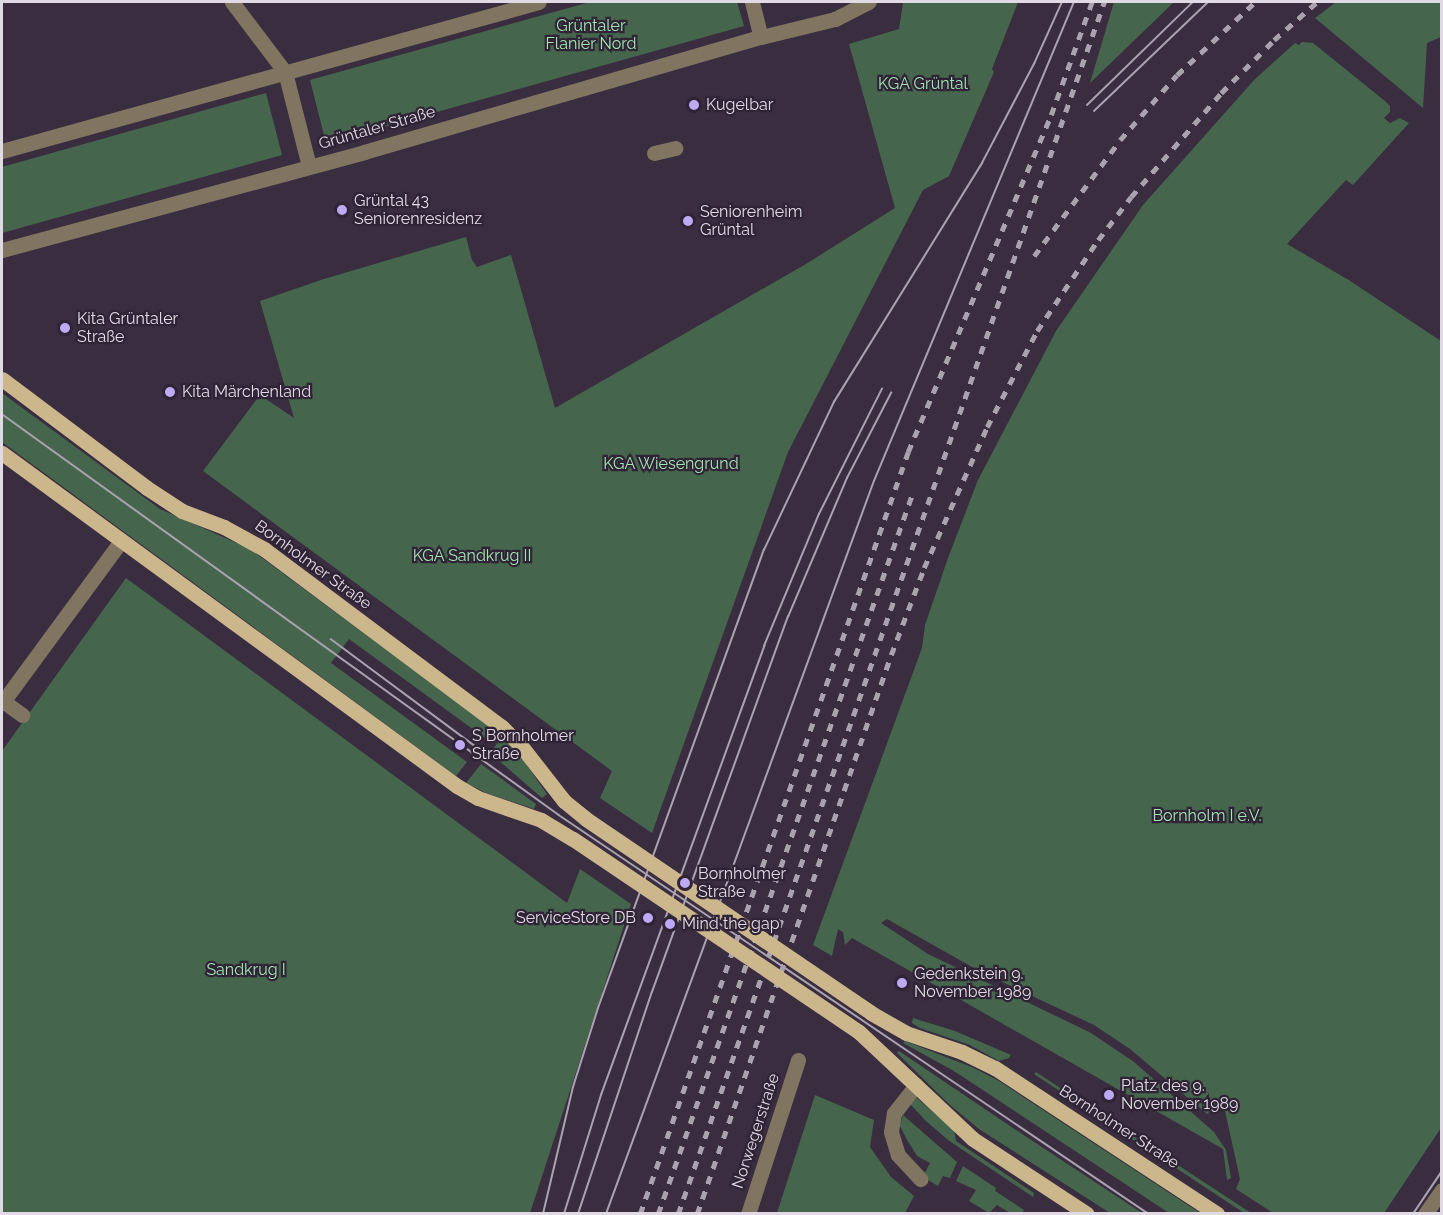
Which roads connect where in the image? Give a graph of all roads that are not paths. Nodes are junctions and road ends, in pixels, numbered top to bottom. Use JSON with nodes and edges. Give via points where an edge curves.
{"nodes":[{"id":1,"x":232,"y":2,"type":"edge"},
{"id":2,"x":539,"y":2,"type":"edge"},
{"id":3,"x":752,"y":2,"type":"edge"},
{"id":4,"x":869,"y":2,"type":"edge"},
{"id":5,"x":761,"y":37,"type":"junction"},
{"id":6,"x":285,"y":72,"type":"junction"},
{"id":7,"x":675,"y":148,"type":"dead end"},
{"id":8,"x":2,"y":151,"type":"edge"},
{"id":9,"x":654,"y":153,"type":"dead end"},
{"id":10,"x":309,"y":166,"type":"junction"},
{"id":11,"x":2,"y":250,"type":"edge"},
{"id":12,"x":2,"y":379,"type":"edge"},
{"id":13,"x":2,"y":453,"type":"edge"},
{"id":14,"x":121,"y":541,"type":"junction"},
{"id":15,"x":2,"y":702,"type":"edge"},
{"id":16,"x":22,"y":715,"type":"dead end"},
{"id":17,"x":798,"y":1060,"type":"dead end"},
{"id":18,"x":916,"y":1085,"type":"junction"},
{"id":19,"x":920,"y":1179,"type":"dead end"},
{"id":20,"x":1442,"y":1190,"type":"edge"},
{"id":21,"x":748,"y":1214,"type":"edge"},
{"id":22,"x":1087,"y":1214,"type":"edge"},
{"id":23,"x":1218,"y":1214,"type":"edge"},
{"id":24,"x":1425,"y":1214,"type":"edge"}],
"edges":[{"from":1,"to":6,"type":"street"},
{"from":2,"to":6,"type":"street"},
{"from":3,"to":5,"type":"street"},
{"from":4,"to":5,"type":"street","name":"Grüntaler Straße","via":[[835,19]]},
{"from":5,"to":10,"type":"street","name":"Grüntaler Straße"},
{"from":6,"to":8,"type":"street"},
{"from":6,"to":10,"type":"street"},
{"from":7,"to":9,"type":"street"},
{"from":10,"to":11,"type":"street","name":"Grüntaler Straße"},
{"from":12,"to":23,"type":"main road","name":"Bornholmer Straße","bridge":true,"via":[[182,511],[224,527],[264,549],[502,727],[564,801],[586,819],[871,1013],[906,1033],[995,1068]]},
{"from":13,"to":14,"type":"main road"},
{"from":14,"to":15,"type":"street"},
{"from":14,"to":18,"type":"main road","bridge":true,"via":[[457,786],[478,798],[541,820],[573,839],[859,1032]]},
{"from":15,"to":16,"type":"street"},
{"from":17,"to":21,"type":"street","name":"Norwegerstraße"},
{"from":18,"to":19,"type":"street","via":[[894,1113],[891,1132],[898,1155]]},
{"from":18,"to":22,"type":"main road","via":[[973,1139]]},
{"from":20,"to":24,"type":"street"}]}
